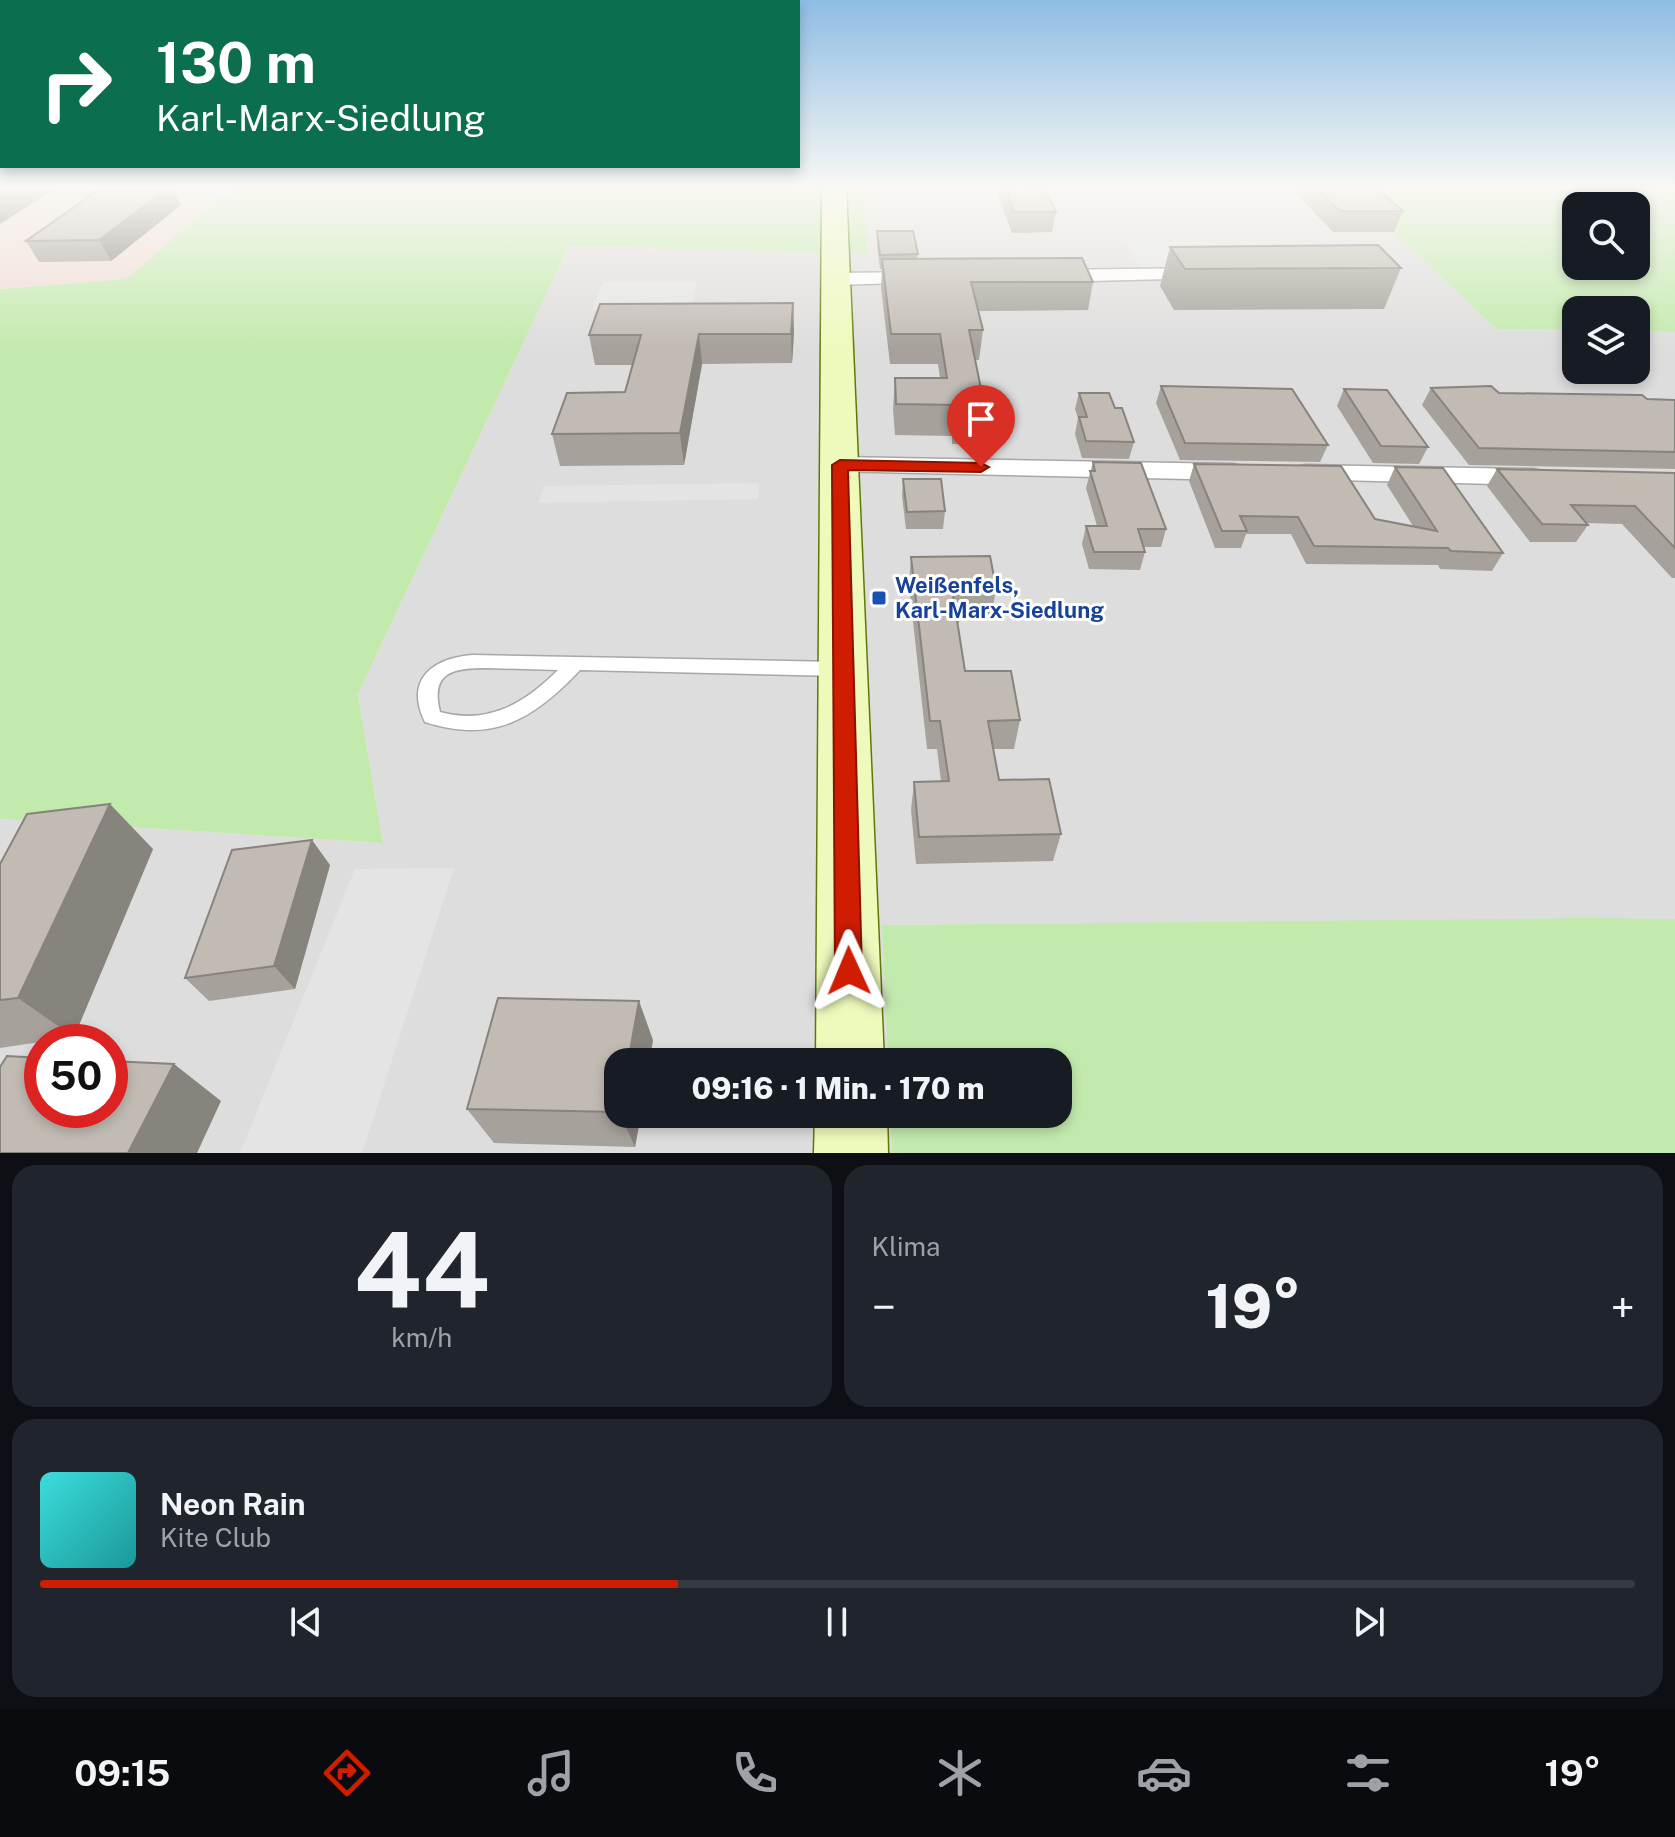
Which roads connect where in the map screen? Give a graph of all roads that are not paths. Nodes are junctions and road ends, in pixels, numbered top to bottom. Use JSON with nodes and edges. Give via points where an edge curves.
{"nodes":[{"id":1,"x":835,"y":241,"type":"edge"},
{"id":2,"x":1215,"y":274,"type":"edge"},
{"id":3,"x":1031,"y":276,"type":"edge"},
{"id":4,"x":946,"y":278,"type":"edge"},
{"id":5,"x":836,"y":279,"type":"junction"},
{"id":6,"x":840,"y":465,"type":"junction"},
{"id":7,"x":1565,"y":477,"type":"edge"},
{"id":8,"x":576,"y":663,"type":"junction"},
{"id":9,"x":844,"y":669,"type":"junction"},
{"id":10,"x":850,"y":1048,"type":"edge"},
{"id":11,"x":851,"y":1128,"type":"edge"},
{"id":12,"x":851,"y":1153,"type":"edge"}],
"edges":[{"from":1,"to":5,"type":"main road"},
{"from":2,"to":3,"type":"street"},
{"from":4,"to":5,"type":"street"},
{"from":5,"to":6,"type":"main road"},
{"from":6,"to":7,"type":"street"},
{"from":6,"to":9,"type":"main road"},
{"from":8,"to":8,"type":"lane","via":[[463,662],[442,668],[429,683],[426,701],[432,717],[451,724],[502,721],[541,697]]},
{"from":8,"to":9,"type":"lane"},
{"from":9,"to":10,"type":"main road"},
{"from":11,"to":12,"type":"main road"}]}
